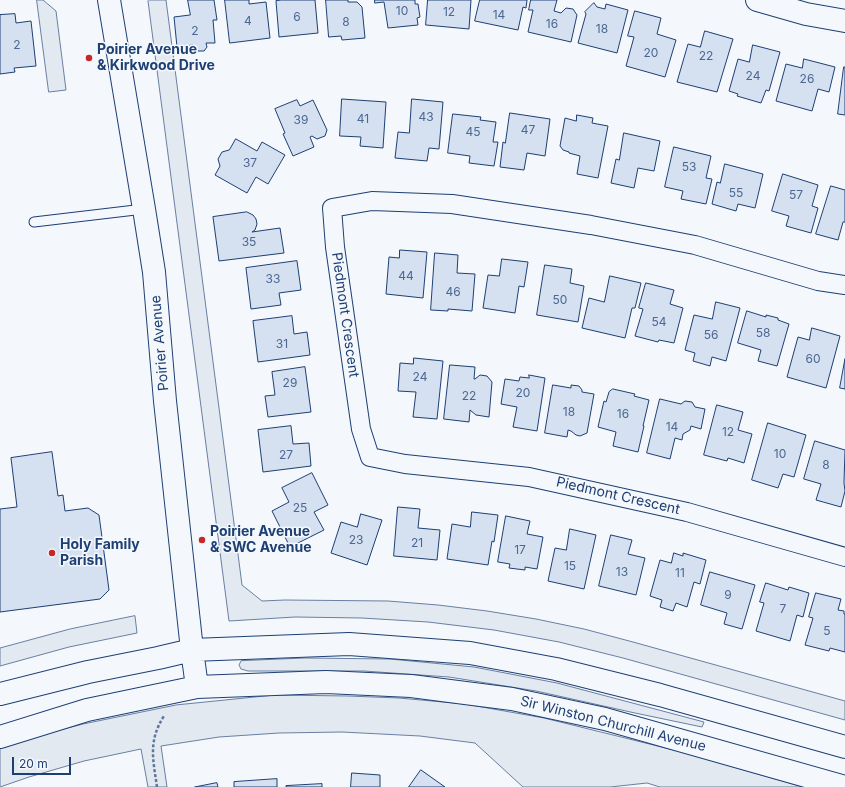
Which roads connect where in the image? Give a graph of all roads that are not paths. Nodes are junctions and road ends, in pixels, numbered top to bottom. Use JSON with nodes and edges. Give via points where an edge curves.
{"nodes":[{"id":1,"x":110,"y":0,"type":"edge"},
{"id":2,"x":757,"y":0,"type":"edge"},
{"id":3,"x":845,"y":21,"type":"edge"},
{"id":4,"x":144,"y":209,"type":"junction"},
{"id":5,"x":34,"y":222,"type":"dead end"},
{"id":6,"x":845,"y":285,"type":"edge"},
{"id":7,"x":845,"y":556,"type":"edge"},
{"id":8,"x":192,"y":650,"type":"junction"},
{"id":9,"x":197,"y":687,"type":"junction"},
{"id":10,"x":0,"y":694,"type":"edge"},
{"id":11,"x":0,"y":737,"type":"edge"},
{"id":12,"x":845,"y":747,"type":"edge"},
{"id":13,"x":845,"y":787,"type":"edge"}],
"edges":[{"from":1,"to":4,"type":"main road","name":"Poirier Avenue"},
{"from":2,"to":3,"type":"main road","via":[[806,14]]},
{"from":4,"to":5,"type":"lane"},
{"from":4,"to":8,"type":"main road","name":"Poirier Avenue","via":[[154,272]]},
{"from":6,"to":7,"type":"street","name":"Piedmont Crescent","via":[[818,281],[695,245],[583,224],[452,204],[372,200],[332,208],[335,247],[361,429],[370,457],[405,464],[529,476],[687,512]]},
{"from":8,"to":9,"type":"main road","name":"Poirier Avenue"},
{"from":8,"to":10,"type":"main road"},
{"from":8,"to":12,"type":"main road","via":[[348,644],[470,653],[556,669],[653,693]]},
{"from":9,"to":11,"type":"main road","name":"Sir Winston Churchill Avenue","via":[[87,710]]},
{"from":9,"to":13,"type":"main road","name":"Sir Winston Churchill Avenue","via":[[326,682],[411,686],[512,699],[605,719]]}]}
